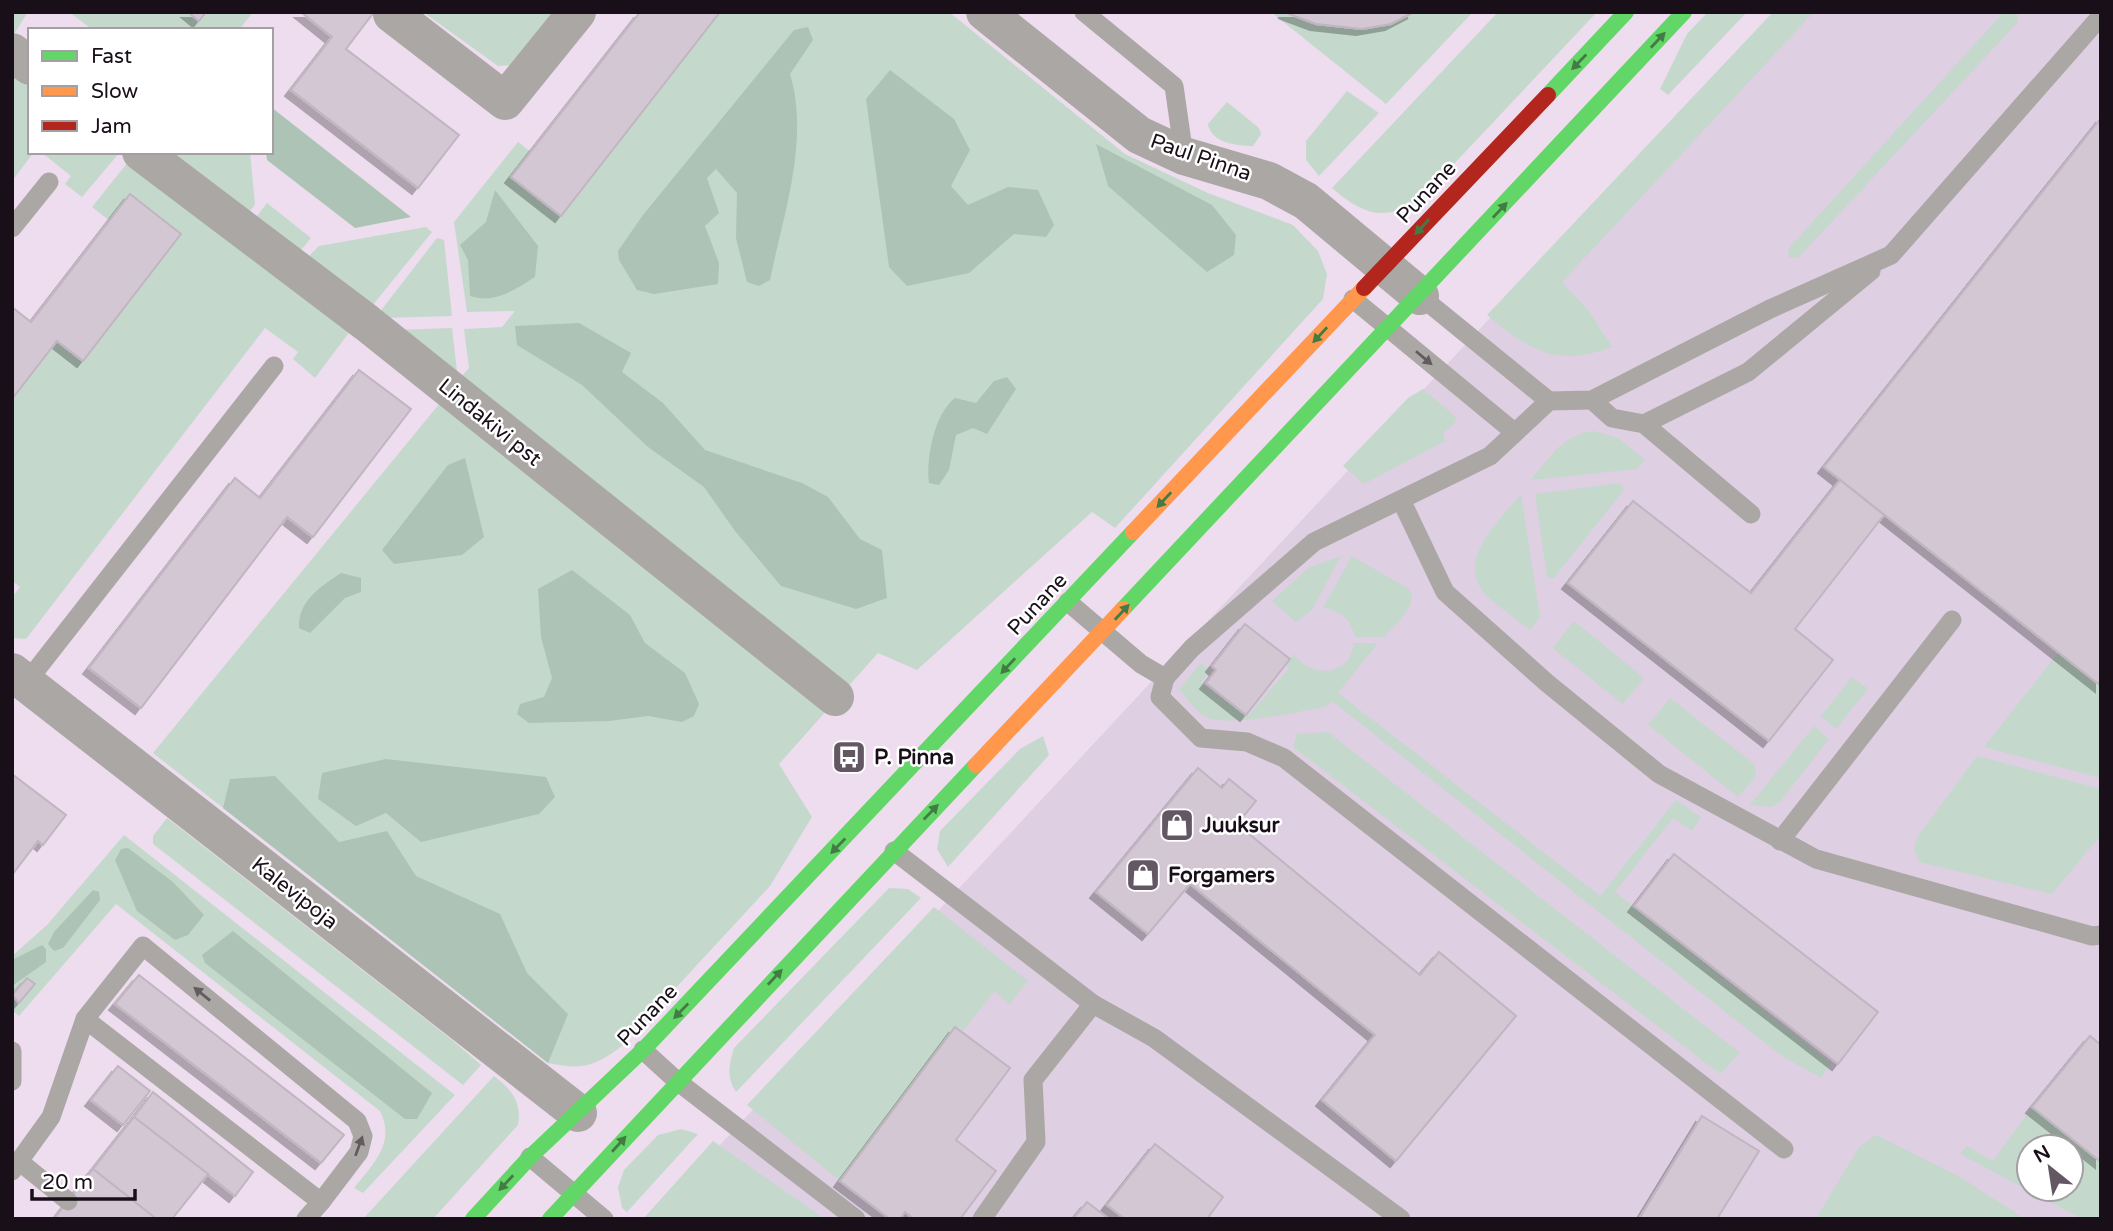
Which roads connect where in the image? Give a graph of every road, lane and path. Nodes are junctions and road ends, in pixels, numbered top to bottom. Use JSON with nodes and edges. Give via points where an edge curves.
{"nodes":[{"id":1,"x":577,"y":12,"type":"edge"},
{"id":2,"x":985,"y":12,"type":"edge"},
{"id":3,"x":1084,"y":12,"type":"edge"},
{"id":4,"x":1626,"y":12,"type":"edge"},
{"id":5,"x":1684,"y":12,"type":"edge"},
{"id":6,"x":392,"y":14,"type":"edge"},
{"id":7,"x":2101,"y":16,"type":"edge"},
{"id":8,"x":12,"y":52,"type":"edge"},
{"id":9,"x":28,"y":64,"type":"edge"},
{"id":10,"x":144,"y":154,"type":"edge"},
{"id":11,"x":1184,"y":156,"type":"junction"},
{"id":12,"x":49,"y":182,"type":"dead end"},
{"id":13,"x":12,"y":228,"type":"edge"},
{"id":14,"x":1891,"y":255,"type":"junction"},
{"id":15,"x":1384,"y":267,"type":"junction"},
{"id":16,"x":1420,"y":296,"type":"junction"},
{"id":17,"x":1353,"y":299,"type":"junction"},
{"id":18,"x":1388,"y":329,"type":"junction"},
{"id":19,"x":274,"y":366,"type":"dead end"},
{"id":20,"x":1592,"y":400,"type":"junction"},
{"id":21,"x":1549,"y":401,"type":"junction"},
{"id":22,"x":1644,"y":424,"type":"junction"},
{"id":23,"x":1513,"y":431,"type":"junction"},
{"id":24,"x":1402,"y":502,"type":"junction"},
{"id":25,"x":1751,"y":514,"type":"dead end"},
{"id":26,"x":1068,"y":602,"type":"junction"},
{"id":27,"x":1952,"y":620,"type":"dead end"},
{"id":28,"x":1103,"y":633,"type":"junction"},
{"id":29,"x":19,"y":677,"type":"edge"},
{"id":30,"x":1165,"y":678,"type":"junction"},
{"id":31,"x":835,"y":697,"type":"dead end"},
{"id":32,"x":1780,"y":841,"type":"junction"},
{"id":33,"x":894,"y":851,"type":"junction"},
{"id":34,"x":2101,"y":935,"type":"edge"},
{"id":35,"x":1093,"y":1004,"type":"junction"},
{"id":36,"x":85,"y":1019,"type":"junction"},
{"id":37,"x":643,"y":1050,"type":"junction"},
{"id":38,"x":12,"y":1051,"type":"edge"},
{"id":39,"x":12,"y":1081,"type":"edge"},
{"id":40,"x":677,"y":1081,"type":"junction"},
{"id":41,"x":578,"y":1113,"type":"junction"},
{"id":42,"x":1784,"y":1149,"type":"dead end"},
{"id":43,"x":530,"y":1157,"type":"junction"},
{"id":44,"x":16,"y":1166,"type":"edge"},
{"id":45,"x":573,"y":1194,"type":"junction"},
{"id":46,"x":68,"y":1200,"type":"dead end"},
{"id":47,"x":321,"y":1202,"type":"junction"},
{"id":48,"x":306,"y":1219,"type":"edge"},
{"id":49,"x":473,"y":1219,"type":"edge"},
{"id":50,"x":550,"y":1219,"type":"edge"},
{"id":51,"x":604,"y":1219,"type":"edge"},
{"id":52,"x":856,"y":1219,"type":"edge"},
{"id":53,"x":982,"y":1219,"type":"edge"},
{"id":54,"x":1401,"y":1219,"type":"edge"}],
"edges":[{"from":1,"to":6,"type":"street","via":[[505,101]]},
{"from":2,"to":11,"type":"street","name":"Paul Pinna","via":[[1119,121]]},
{"from":3,"to":11,"type":"lane","via":[[1174,86]]},
{"from":4,"to":15,"type":"main road","name":"Punane","one_way":true},
{"from":16,"to":5,"type":"main road","one_way":true},
{"from":7,"to":14,"type":"lane"},
{"from":8,"to":9,"type":"street"},
{"from":10,"to":31,"type":"street","name":"Lindakivi pst","via":[[367,323]]},
{"from":11,"to":15,"type":"street","name":"Paul Pinna","via":[[1269,181],[1306,201]]},
{"from":12,"to":13,"type":"lane"},
{"from":14,"to":20,"type":"lane","via":[[1770,309]]},
{"from":14,"to":22,"type":"lane","via":[[1748,372]]},
{"from":15,"to":16,"type":"street","name":"Paul Pinna"},
{"from":15,"to":17,"type":"main road","name":"Punane"},
{"from":16,"to":18,"type":"main road"},
{"from":16,"to":21,"type":"lane"},
{"from":17,"to":18,"type":"lane"},
{"from":17,"to":26,"type":"main road","name":"Punane","one_way":true},
{"from":18,"to":23,"type":"lane","one_way":true},
{"from":28,"to":18,"type":"main road","one_way":true},
{"from":19,"to":29,"type":"lane"},
{"from":20,"to":21,"type":"lane"},
{"from":20,"to":22,"type":"lane","via":[[1612,418]]},
{"from":21,"to":23,"type":"lane"},
{"from":22,"to":25,"type":"lane"},
{"from":23,"to":24,"type":"lane","via":[[1490,456]]},
{"from":24,"to":30,"type":"lane","via":[[1314,542],[1192,648]]},
{"from":24,"to":32,"type":"lane","via":[[1445,592],[1659,774]]},
{"from":26,"to":28,"type":"lane"},
{"from":26,"to":37,"type":"main road","name":"Punane","one_way":true},
{"from":27,"to":32,"type":"lane"},
{"from":28,"to":30,"type":"lane"},
{"from":33,"to":28,"type":"main road","one_way":true},
{"from":29,"to":41,"type":"street","name":"Kalevipoja"},
{"from":30,"to":42,"type":"lane","via":[[1160,697],[1202,738],[1247,742],[1284,758]]},
{"from":32,"to":34,"type":"lane","via":[[1816,859]]},
{"from":33,"to":35,"type":"lane"},
{"from":40,"to":33,"type":"main road","one_way":true},
{"from":35,"to":53,"type":"lane","via":[[1033,1080],[1036,1142]]},
{"from":35,"to":54,"type":"lane","via":[[1154,1038]]},
{"from":36,"to":44,"type":"lane","via":[[51,1117]]},
{"from":36,"to":47,"type":"lane"},
{"from":47,"to":36,"type":"lane","one_way":true,"via":[[359,1152],[363,1136],[357,1121],[143,946]]},
{"from":37,"to":40,"type":"lane"},
{"from":37,"to":41,"type":"main road","name":"Punane"},
{"from":38,"to":39,"type":"lane"},
{"from":45,"to":40,"type":"main road","one_way":true},
{"from":40,"to":52,"type":"lane"},
{"from":41,"to":43,"type":"main road","name":"Punane"},
{"from":43,"to":45,"type":"lane"},
{"from":43,"to":49,"type":"main road","name":"Punane","one_way":true},
{"from":44,"to":46,"type":"lane"},
{"from":45,"to":50,"type":"main road"},
{"from":45,"to":51,"type":"lane"},
{"from":47,"to":48,"type":"lane"}]}
